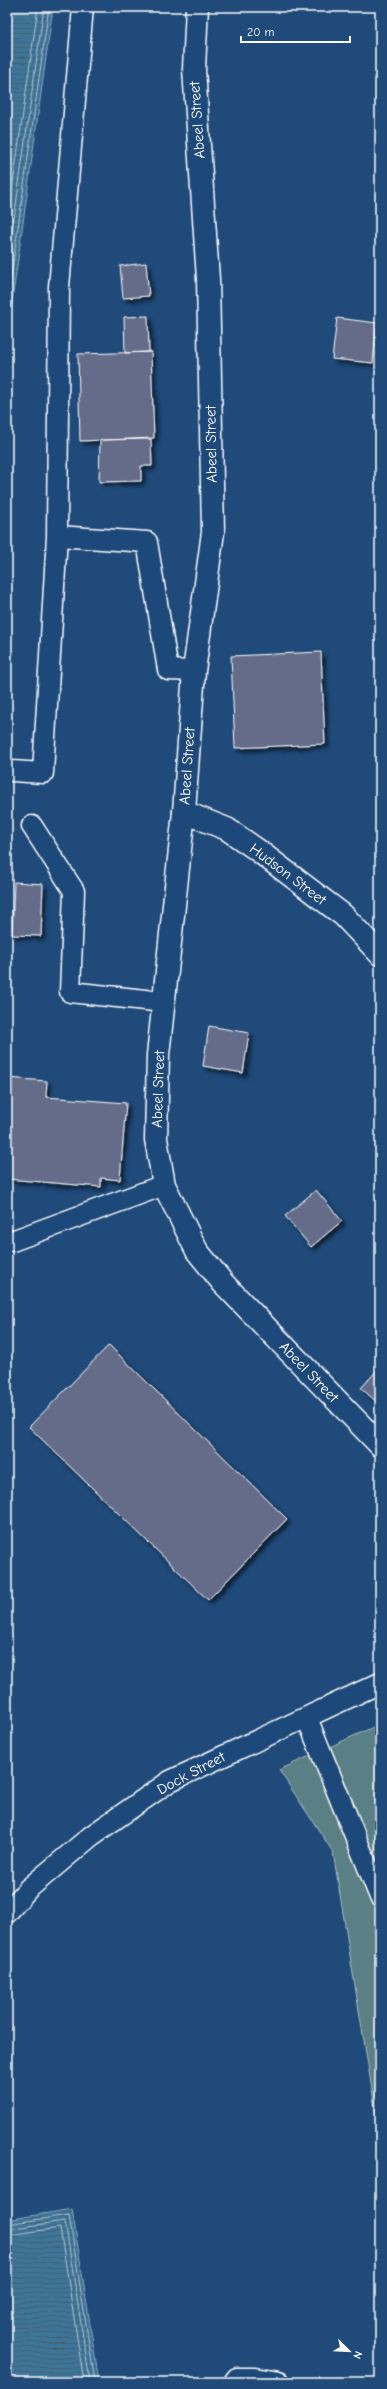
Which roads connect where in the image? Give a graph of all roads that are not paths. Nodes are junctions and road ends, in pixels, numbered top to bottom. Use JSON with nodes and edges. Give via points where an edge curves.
{"nodes":[{"id":1,"x":83,"y":7,"type":"edge"},
{"id":2,"x":197,"y":7,"type":"edge"},
{"id":3,"x":57,"y":536,"type":"junction"},
{"id":4,"x":194,"y":671,"type":"junction"},
{"id":5,"x":12,"y":770,"type":"dead end"},
{"id":6,"x":184,"y":812,"type":"junction"},
{"id":7,"x":32,"y":826,"type":"dead end"},
{"id":8,"x":380,"y":954,"type":"edge"},
{"id":9,"x":164,"y":1002,"type":"junction"},
{"id":10,"x":164,"y":1184,"type":"junction"},
{"id":11,"x":12,"y":1241,"type":"dead end"},
{"id":12,"x":380,"y":1445,"type":"edge"},
{"id":13,"x":380,"y":1683,"type":"edge"},
{"id":14,"x":307,"y":1718,"type":"junction"},
{"id":15,"x":380,"y":1897,"type":"edge"},
{"id":16,"x":7,"y":1913,"type":"edge"},
{"id":17,"x":234,"y":2382,"type":"edge"},
{"id":18,"x":279,"y":2382,"type":"edge"}],
"edges":[{"from":1,"to":3,"type":"lane","via":[[60,287]]},
{"from":2,"to":4,"type":"street","name":"Abeel Street","via":[[194,69],[208,278],[213,532]]},
{"from":3,"to":4,"type":"lane","via":[[147,542],[168,670]]},
{"from":3,"to":5,"type":"lane","via":[[43,773]]},
{"from":4,"to":6,"type":"street","name":"Abeel Street"},
{"from":6,"to":8,"type":"street","name":"Hudson Street","via":[[227,829],[256,849],[343,915]]},
{"from":6,"to":9,"type":"street","name":"Abeel Street"},
{"from":7,"to":9,"type":"lane","via":[[74,891],[70,992]]},
{"from":9,"to":10,"type":"street","name":"Abeel Street","via":[[158,1055],[156,1139]]},
{"from":10,"to":11,"type":"lane"},
{"from":10,"to":12,"type":"street","name":"Abeel Street","via":[[197,1251],[223,1283]]},
{"from":13,"to":14,"type":"lane","name":"Dock Street"},
{"from":14,"to":15,"type":"lane"},
{"from":14,"to":16,"type":"lane","name":"Dock Street","via":[[170,1781],[91,1836],[28,1889]]},
{"from":17,"to":18,"type":"lane","via":[[237,2378]]}]}
